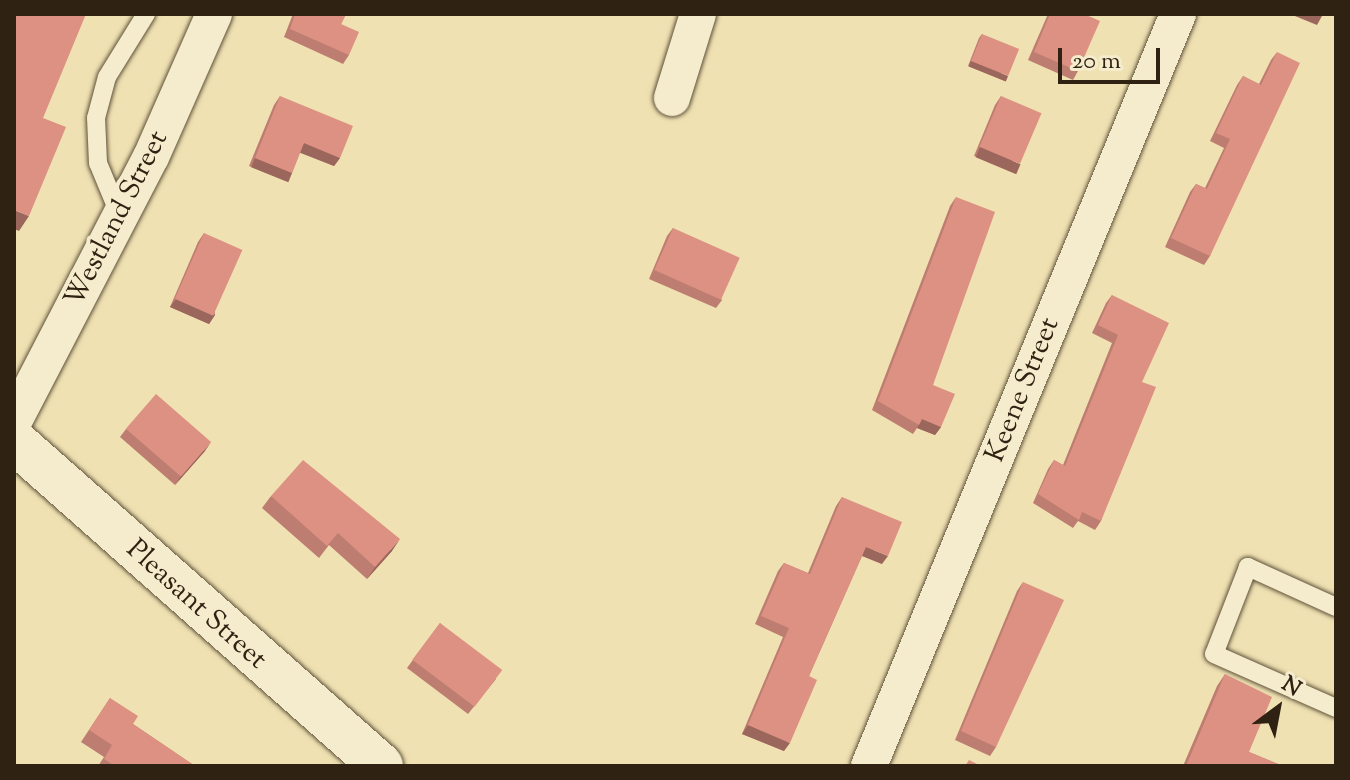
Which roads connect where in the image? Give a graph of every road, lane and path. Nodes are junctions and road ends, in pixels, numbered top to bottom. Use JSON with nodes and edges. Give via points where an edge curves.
{"nodes":[{"id":1,"x":146,"y":14,"type":"edge"},
{"id":2,"x":214,"y":14,"type":"edge"},
{"id":3,"x":698,"y":14,"type":"edge"},
{"id":4,"x":1170,"y":18,"type":"edge"},
{"id":5,"x":672,"y":98,"type":"dead end"},
{"id":6,"x":120,"y":216,"type":"junction"},
{"id":7,"x":17,"y":446,"type":"edge"},
{"id":8,"x":1336,"y":607,"type":"edge"},
{"id":9,"x":1336,"y":708,"type":"edge"},
{"id":10,"x":359,"y":759,"type":"edge"},
{"id":11,"x":869,"y":766,"type":"edge"}],
"edges":[{"from":1,"to":6,"type":"lane","via":[[107,77],[96,118],[98,163]]},
{"from":2,"to":6,"type":"street","name":"Westland Street"},
{"from":3,"to":5,"type":"street"},
{"from":4,"to":11,"type":"street","name":"Keene Street"},
{"from":6,"to":7,"type":"street","name":"Westland Street"},
{"from":7,"to":10,"type":"main road","name":"Pleasant Street"},
{"from":8,"to":9,"type":"lane","via":[[1248,567],[1214,654]]}]}
